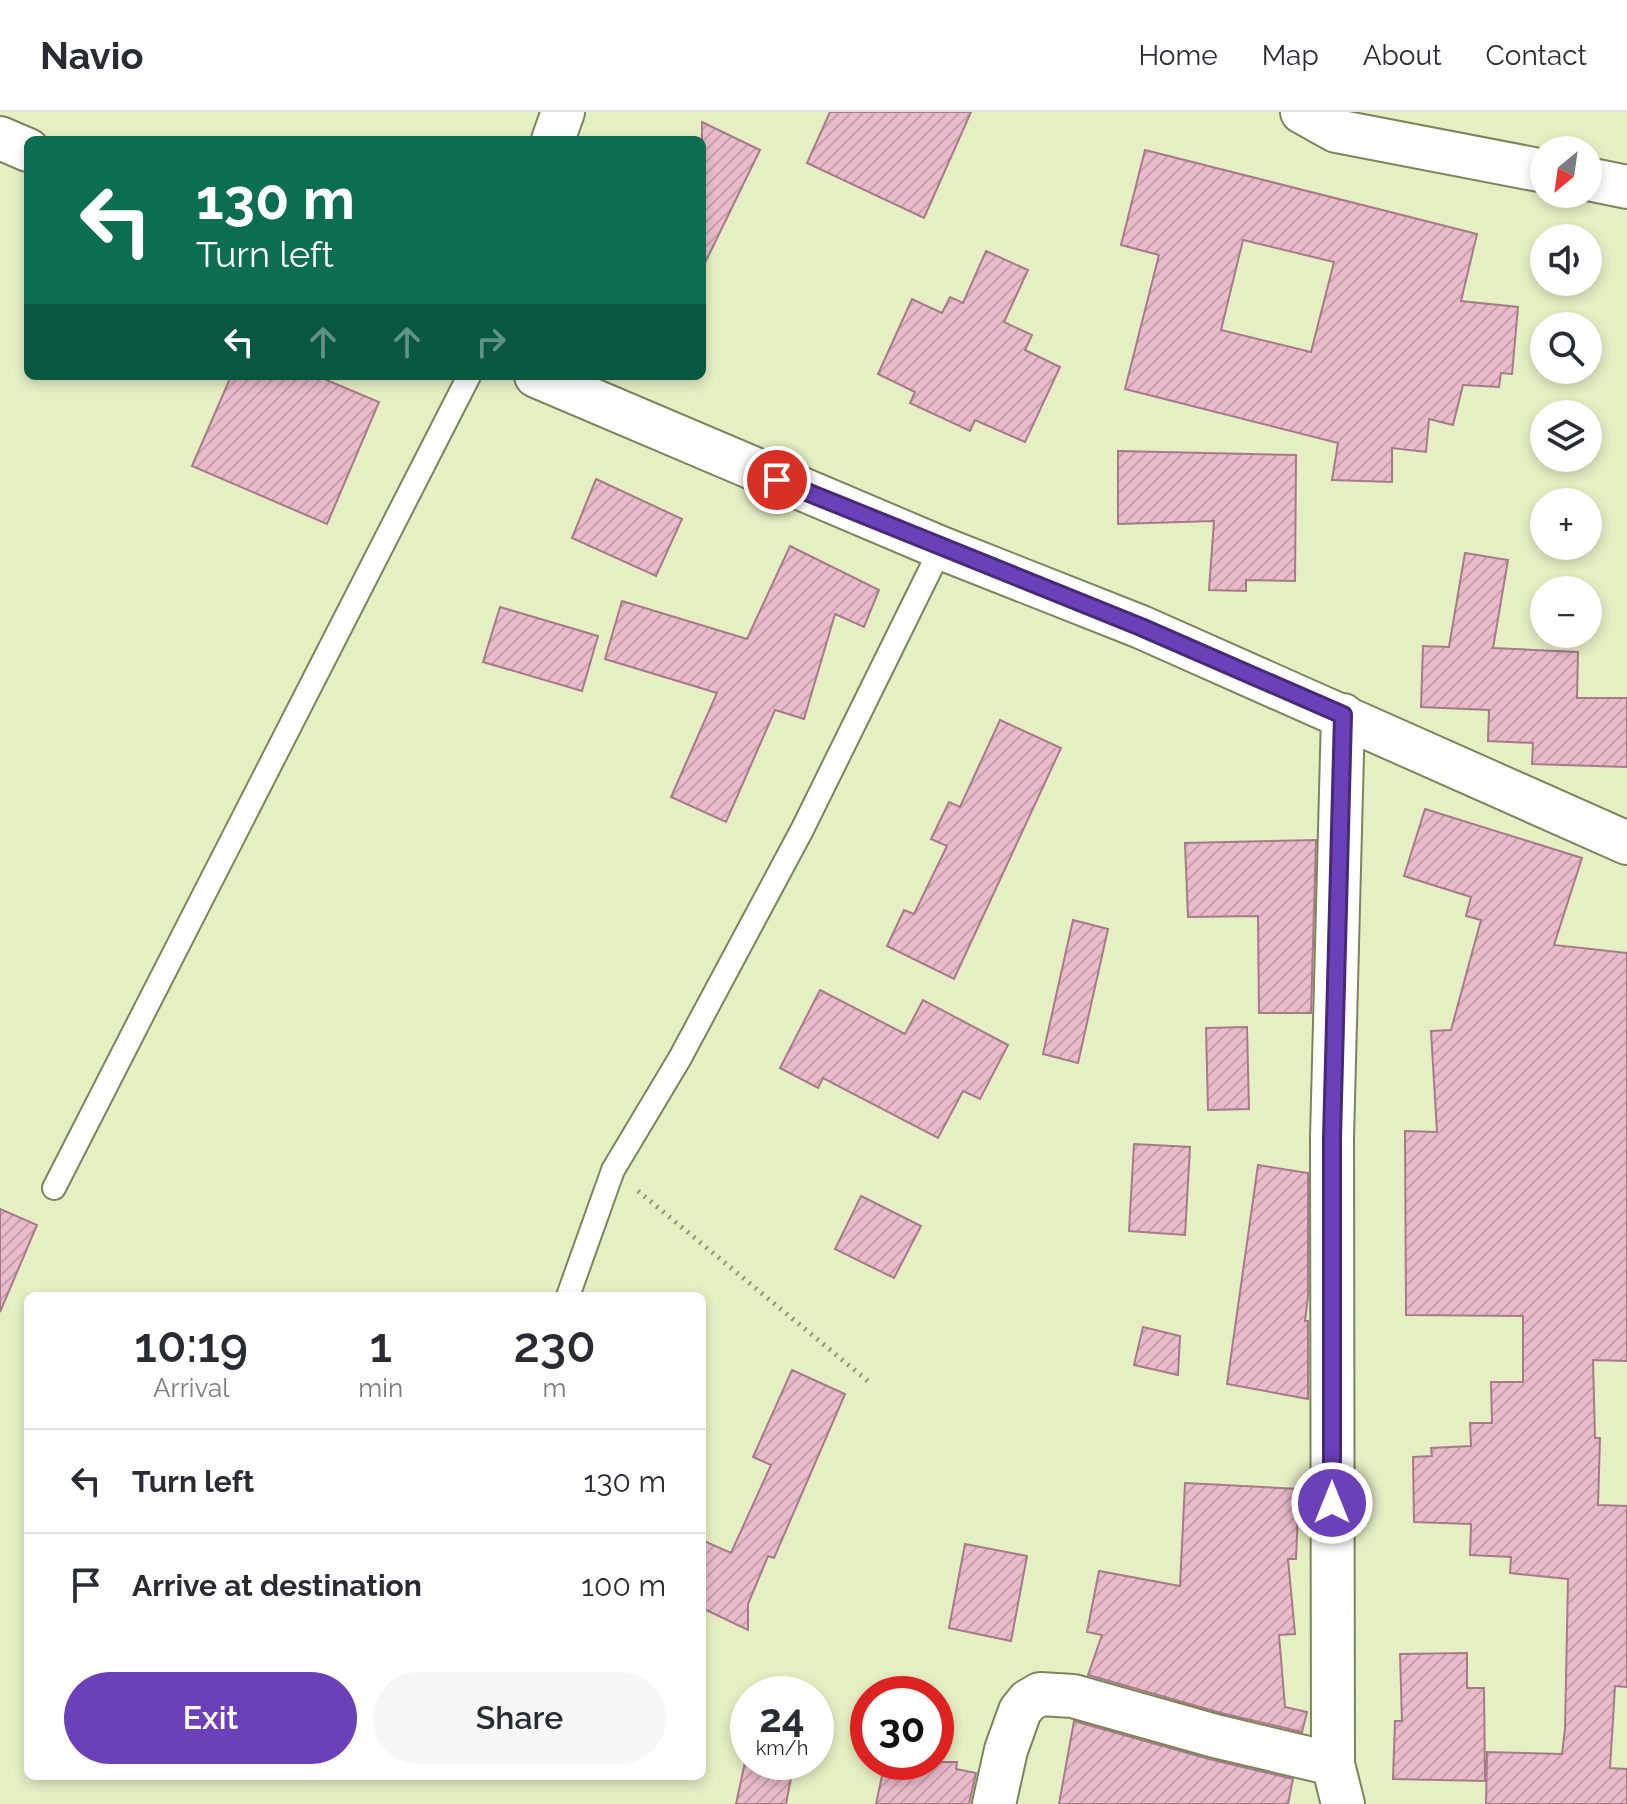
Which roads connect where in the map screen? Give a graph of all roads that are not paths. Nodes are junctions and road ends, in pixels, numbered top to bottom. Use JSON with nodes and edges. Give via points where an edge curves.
{"nodes":[{"id":1,"x":563,"y":112,"type":"edge"},
{"id":2,"x":1302,"y":112,"type":"edge"},
{"id":3,"x":554,"y":136,"type":"edge"},
{"id":4,"x":0,"y":138,"type":"edge"},
{"id":5,"x":24,"y":148,"type":"edge"},
{"id":6,"x":1530,"y":168,"type":"edge"},
{"id":7,"x":1602,"y":182,"type":"edge"},
{"id":8,"x":1627,"y":187,"type":"edge"},
{"id":9,"x":467,"y":380,"type":"edge"},
{"id":10,"x":545,"y":380,"type":"edge"},
{"id":11,"x":941,"y":548,"type":"junction"},
{"id":12,"x":1343,"y":715,"type":"junction"},
{"id":13,"x":1627,"y":843,"type":"edge"},
{"id":14,"x":54,"y":1188,"type":"dead end"},
{"id":15,"x":569,"y":1292,"type":"edge"},
{"id":16,"x":1333,"y":1764,"type":"junction"},
{"id":17,"x":994,"y":1804,"type":"edge"},
{"id":18,"x":1343,"y":1804,"type":"edge"}],
"edges":[{"from":1,"to":3,"type":"street"},
{"from":2,"to":6,"type":"street","via":[[1336,131]]},
{"from":4,"to":5,"type":"street"},
{"from":7,"to":8,"type":"street"},
{"from":9,"to":14,"type":"lane"},
{"from":10,"to":11,"type":"street"},
{"from":11,"to":12,"type":"street"},
{"from":11,"to":15,"type":"lane","via":[[802,830],[680,1058],[613,1170]]},
{"from":12,"to":13,"type":"street"},
{"from":12,"to":16,"type":"street","via":[[1332,1138]]},
{"from":16,"to":17,"type":"street","via":[[1073,1696],[1040,1694],[1020,1711]]},
{"from":16,"to":18,"type":"street"}]}
